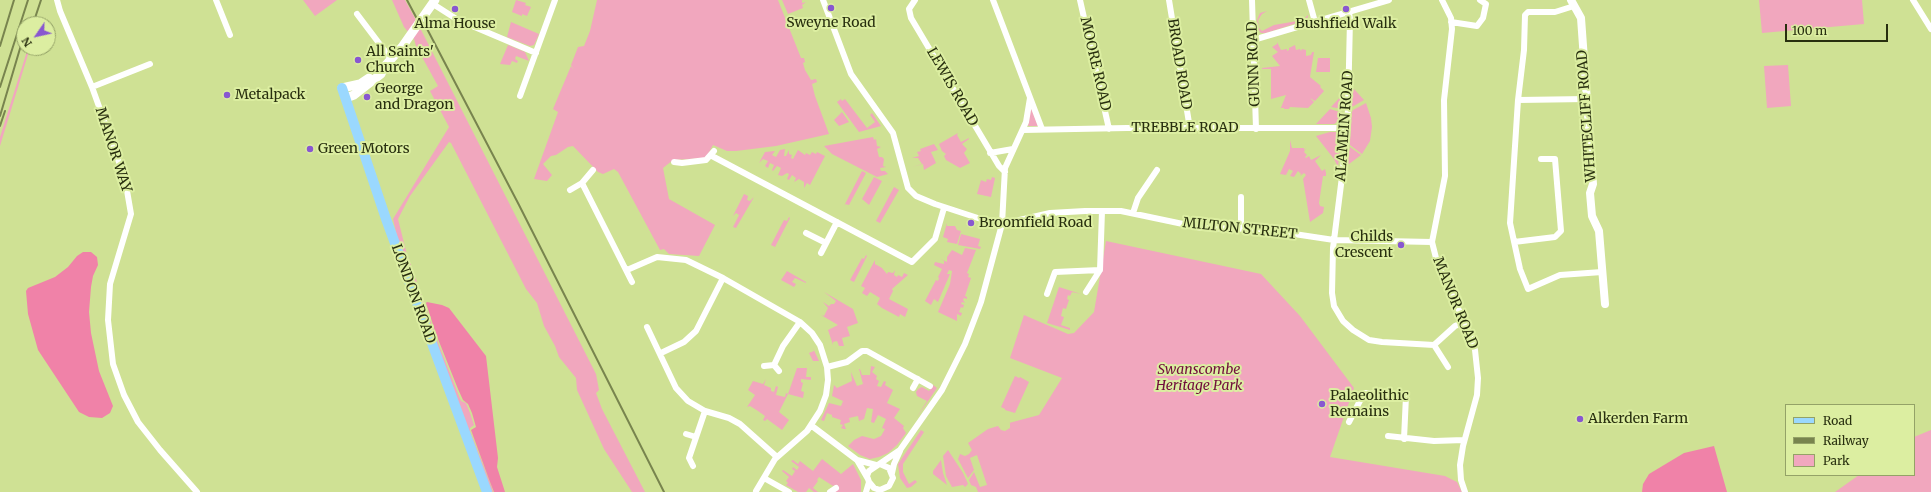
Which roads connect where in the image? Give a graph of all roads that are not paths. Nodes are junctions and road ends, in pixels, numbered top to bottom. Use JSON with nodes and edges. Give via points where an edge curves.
{"nodes":[{"id":1,"x":57,"y":0,"type":"edge"},
{"id":2,"x":216,"y":0,"type":"edge"},
{"id":3,"x":555,"y":0,"type":"edge"},
{"id":4,"x":823,"y":0,"type":"edge"},
{"id":5,"x":915,"y":0,"type":"edge"},
{"id":6,"x":994,"y":0,"type":"edge"},
{"id":7,"x":1080,"y":0,"type":"edge"},
{"id":8,"x":1169,"y":0,"type":"edge"},
{"id":9,"x":1252,"y":0,"type":"edge"},
{"id":10,"x":1309,"y":0,"type":"edge"},
{"id":11,"x":1389,"y":0,"type":"edge"},
{"id":12,"x":1442,"y":0,"type":"edge"},
{"id":13,"x":1480,"y":0,"type":"edge"},
{"id":14,"x":1913,"y":0,"type":"edge"},
{"id":15,"x":1573,"y":3,"type":"edge"},
{"id":16,"x":431,"y":5,"type":"edge"},
{"id":17,"x":1349,"y":12,"type":"junction"},
{"id":18,"x":357,"y":14,"type":"dead end"},
{"id":19,"x":1315,"y":22,"type":"junction"},
{"id":20,"x":1451,"y":22,"type":"junction"},
{"id":21,"x":1931,"y":29,"type":"edge"},
{"id":22,"x":230,"y":35,"type":"dead end"},
{"id":23,"x":1253,"y":40,"type":"junction"},
{"id":24,"x":536,"y":53,"type":"junction"},
{"id":25,"x":391,"y":59,"type":"junction"},
{"id":26,"x":150,"y":64,"type":"dead end"},
{"id":27,"x":384,"y":67,"type":"junction"},
{"id":28,"x":92,"y":87,"type":"junction"},
{"id":29,"x":345,"y":96,"type":"junction"},
{"id":30,"x":520,"y":96,"type":"dead end"},
{"id":31,"x":1030,"y":98,"type":"junction"},
{"id":32,"x":1587,"y":99,"type":"junction"},
{"id":33,"x":1518,"y":100,"type":"junction"},
{"id":34,"x":1346,"y":128,"type":"junction"},
{"id":35,"x":1042,"y":129,"type":"junction"},
{"id":36,"x":1110,"y":129,"type":"junction"},
{"id":37,"x":1190,"y":129,"type":"junction"},
{"id":38,"x":1256,"y":129,"type":"junction"},
{"id":39,"x":1023,"y":130,"type":"junction"},
{"id":40,"x":1013,"y":150,"type":"junction"},
{"id":41,"x":990,"y":153,"type":"junction"},
{"id":42,"x":1541,"y":159,"type":"dead end"},
{"id":43,"x":674,"y":162,"type":"dead end"},
{"id":44,"x":593,"y":170,"type":"dead end"},
{"id":45,"x":1157,"y":170,"type":"dead end"},
{"id":46,"x":1005,"y":172,"type":"junction"},
{"id":47,"x":582,"y":183,"type":"junction"},
{"id":48,"x":570,"y":190,"type":"dead end"},
{"id":49,"x":1241,"y":197,"type":"dead end"},
{"id":50,"x":944,"y":208,"type":"junction"},
{"id":51,"x":1102,"y":211,"type":"junction"},
{"id":52,"x":1133,"y":213,"type":"junction"},
{"id":53,"x":837,"y":222,"type":"junction"},
{"id":54,"x":1002,"y":224,"type":"junction"},
{"id":55,"x":1242,"y":228,"type":"junction"},
{"id":56,"x":806,"y":233,"type":"dead end"},
{"id":57,"x":1334,"y":240,"type":"junction"},
{"id":58,"x":1432,"y":242,"type":"junction"},
{"id":59,"x":1514,"y":242,"type":"junction"},
{"id":60,"x":826,"y":243,"type":"junction"},
{"id":61,"x":821,"y":253,"type":"dead end"},
{"id":62,"x":627,"y":270,"type":"junction"},
{"id":63,"x":1100,"y":270,"type":"junction"},
{"id":64,"x":1602,"y":272,"type":"junction"},
{"id":65,"x":723,"y":278,"type":"junction"},
{"id":66,"x":632,"y":282,"type":"dead end"},
{"id":67,"x":1086,"y":292,"type":"dead end"},
{"id":68,"x":1046,"y":294,"type":"dead end"},
{"id":69,"x":1604,"y":304,"type":"dead end"},
{"id":70,"x":800,"y":322,"type":"junction"},
{"id":71,"x":1464,"y":322,"type":"junction"},
{"id":72,"x":647,"y":327,"type":"dead end"},
{"id":73,"x":1434,"y":345,"type":"junction"},
{"id":74,"x":661,"y":353,"type":"junction"},
{"id":75,"x":774,"y":365,"type":"junction"},
{"id":76,"x":764,"y":366,"type":"dead end"},
{"id":77,"x":827,"y":367,"type":"junction"},
{"id":78,"x":1448,"y":367,"type":"dead end"},
{"id":79,"x":779,"y":371,"type":"dead end"},
{"id":80,"x":918,"y":379,"type":"junction"},
{"id":81,"x":930,"y":386,"type":"dead end"},
{"id":82,"x":913,"y":388,"type":"dead end"},
{"id":83,"x":705,"y":411,"type":"junction"},
{"id":84,"x":1349,"y":422,"type":"dead end"},
{"id":85,"x":812,"y":426,"type":"junction"},
{"id":86,"x":686,"y":434,"type":"dead end"},
{"id":87,"x":1388,"y":436,"type":"dead end"},
{"id":88,"x":696,"y":437,"type":"junction"},
{"id":89,"x":1404,"y":439,"type":"junction"},
{"id":90,"x":1464,"y":440,"type":"junction"},
{"id":91,"x":900,"y":450,"type":"junction"},
{"id":92,"x":777,"y":457,"type":"junction"},
{"id":93,"x":857,"y":460,"type":"junction"},
{"id":94,"x":878,"y":465,"type":"junction"},
{"id":95,"x":693,"y":466,"type":"dead end"},
{"id":96,"x":892,"y":473,"type":"junction"},
{"id":97,"x":764,"y":478,"type":"junction"},
{"id":98,"x":868,"y":481,"type":"junction"},
{"id":99,"x":756,"y":491,"type":"dead end"},
{"id":100,"x":879,"y":491,"type":"edge"},
{"id":101,"x":198,"y":492,"type":"edge"},
{"id":102,"x":487,"y":492,"type":"edge"},
{"id":103,"x":789,"y":492,"type":"edge"},
{"id":104,"x":866,"y":492,"type":"edge"},
{"id":105,"x":1465,"y":492,"type":"edge"}],
"edges":[{"from":1,"to":28,"type":"street","name":"MANOR WAY"},
{"from":2,"to":22,"type":"street"},
{"from":3,"to":24,"type":"street"},
{"from":4,"to":50,"type":"street","via":[[851,74],[893,134],[908,188],[916,196]]},
{"from":5,"to":41,"type":"street","name":"LEWIS ROAD","via":[[909,9],[911,18]]},
{"from":6,"to":31,"type":"street"},
{"from":7,"to":36,"type":"street","name":"MOORE ROAD"},
{"from":8,"to":37,"type":"street","name":"BROAD ROAD"},
{"from":9,"to":23,"type":"street","name":"GUNN ROAD"},
{"from":10,"to":19,"type":"street"},
{"from":11,"to":17,"type":"street"},
{"from":12,"to":20,"type":"street","name":"MANOR ROAD"},
{"from":13,"to":20,"type":"street","via":[[1486,4],[1483,18],[1477,26]]},
{"from":14,"to":21,"type":"street"},
{"from":15,"to":32,"type":"street","name":"WHITECLIFF ROAD","via":[[1581,18]]},
{"from":15,"to":33,"type":"street","via":[[1561,11],[1525,14]]},
{"from":16,"to":24,"type":"street","via":[[458,20]]},
{"from":16,"to":25,"type":"main road"},
{"from":17,"to":19,"type":"street"},
{"from":17,"to":34,"type":"street","name":"ALAMEIN ROAD"},
{"from":18,"to":25,"type":"street"},
{"from":19,"to":23,"type":"street"},
{"from":20,"to":58,"type":"street","name":"MANOR ROAD","via":[[1444,100],[1444,176]]},
{"from":23,"to":38,"type":"street","name":"GUNN ROAD"},
{"from":24,"to":30,"type":"street"},
{"from":25,"to":27,"type":"main road"},
{"from":26,"to":28,"type":"street"},
{"from":27,"to":29,"type":"main road"},
{"from":27,"to":29,"type":"main road","via":[[371,86]]},
{"from":28,"to":101,"type":"street","name":"MANOR WAY","via":[[125,179],[131,214],[110,284],[108,326],[113,364],[124,395],[138,422]]},
{"from":29,"to":102,"type":"main road","name":"LONDON ROAD","via":[[415,300]]},
{"from":31,"to":35,"type":"street"},
{"from":31,"to":39,"type":"street"},
{"from":32,"to":33,"type":"street"},
{"from":32,"to":64,"type":"street","name":"WHITECLIFF ROAD","via":[[1594,184],[1590,201],[1592,216],[1599,231]]},
{"from":33,"to":59,"type":"street","via":[[1510,217]]},
{"from":34,"to":38,"type":"street","name":"TREBBLE ROAD"},
{"from":34,"to":57,"type":"street","name":"ALAMEIN ROAD"},
{"from":35,"to":36,"type":"street","name":"TREBBLE ROAD"},
{"from":35,"to":39,"type":"street","name":"TREBBLE ROAD"},
{"from":36,"to":37,"type":"street","name":"TREBBLE ROAD"},
{"from":37,"to":38,"type":"street","name":"TREBBLE ROAD"},
{"from":39,"to":40,"type":"street"},
{"from":40,"to":41,"type":"street"},
{"from":40,"to":46,"type":"street"},
{"from":41,"to":46,"type":"street","name":"LEWIS ROAD"},
{"from":42,"to":59,"type":"street","via":[[1555,159],[1561,230],[1555,237]]},
{"from":43,"to":53,"type":"street","via":[[705,161],[713,153]]},
{"from":44,"to":47,"type":"street"},
{"from":45,"to":52,"type":"street","via":[[1138,198]]},
{"from":46,"to":54,"type":"street"},
{"from":47,"to":48,"type":"street"},
{"from":47,"to":62,"type":"street"},
{"from":49,"to":55,"type":"street"},
{"from":50,"to":53,"type":"street","via":[[935,239],[912,262]]},
{"from":50,"to":54,"type":"street"},
{"from":51,"to":52,"type":"street","name":"MILTON STREET"},
{"from":51,"to":54,"type":"street","name":"MILTON STREET","via":[[1050,213]]},
{"from":51,"to":63,"type":"street"},
{"from":52,"to":55,"type":"street","name":"MILTON STREET","via":[[1197,227]]},
{"from":53,"to":60,"type":"street"},
{"from":54,"to":91,"type":"street","via":[[982,302],[965,344],[942,390]]},
{"from":55,"to":57,"type":"street","name":"MILTON STREET","via":[[1268,229]]},
{"from":56,"to":60,"type":"street"},
{"from":57,"to":58,"type":"street","name":"MILTON STREET"},
{"from":57,"to":73,"type":"street","via":[[1333,300],[1347,325],[1374,341]]},
{"from":58,"to":71,"type":"street","name":"MANOR ROAD","via":[[1438,264]]},
{"from":59,"to":64,"type":"street","via":[[1520,270],[1528,289],[1560,275]]},
{"from":60,"to":61,"type":"street"},
{"from":62,"to":65,"type":"street","via":[[651,259],[672,258],[686,260]]},
{"from":62,"to":66,"type":"street"},
{"from":63,"to":67,"type":"street"},
{"from":63,"to":68,"type":"street","via":[[1055,272]]},
{"from":64,"to":69,"type":"street","name":"WHITECLIFF ROAD"},
{"from":65,"to":70,"type":"street"},
{"from":65,"to":74,"type":"street","via":[[697,330],[684,342]]},
{"from":70,"to":75,"type":"street","via":[[783,346]]},
{"from":70,"to":77,"type":"street","via":[[818,342]]},
{"from":71,"to":73,"type":"street","via":[[1455,326]]},
{"from":71,"to":90,"type":"street","name":"MANOR ROAD","via":[[1474,342],[1478,378],[1475,406]]},
{"from":72,"to":74,"type":"street"},
{"from":73,"to":78,"type":"street"},
{"from":74,"to":83,"type":"street","via":[[678,391]]},
{"from":75,"to":76,"type":"street"},
{"from":75,"to":79,"type":"street"},
{"from":77,"to":80,"type":"street","via":[[849,361],[867,351]]},
{"from":77,"to":85,"type":"street","via":[[826,395]]},
{"from":80,"to":81,"type":"street"},
{"from":80,"to":82,"type":"street"},
{"from":83,"to":88,"type":"street"},
{"from":83,"to":92,"type":"street","via":[[739,423]]},
{"from":84,"to":89,"type":"street","via":[[1364,393],[1406,396]]},
{"from":85,"to":92,"type":"street"},
{"from":85,"to":93,"type":"street"},
{"from":86,"to":88,"type":"street"},
{"from":87,"to":89,"type":"street"},
{"from":88,"to":95,"type":"street","via":[[689,458]]},
{"from":89,"to":90,"type":"street"},
{"from":90,"to":105,"type":"street","name":"MANOR ROAD","via":[[1460,473]]},
{"from":91,"to":94,"type":"street"},
{"from":91,"to":96,"type":"street"},
{"from":92,"to":97,"type":"street"},
{"from":93,"to":94,"type":"street"},
{"from":93,"to":98,"type":"street"},
{"from":94,"to":96,"type":"street","via":[[887,467]]},
{"from":94,"to":98,"type":"street","via":[[869,471]]},
{"from":96,"to":100,"type":"street","via":[[892,483]]},
{"from":97,"to":99,"type":"street"},
{"from":97,"to":103,"type":"street"},
{"from":98,"to":100,"type":"street"},
{"from":98,"to":104,"type":"street"}]}
